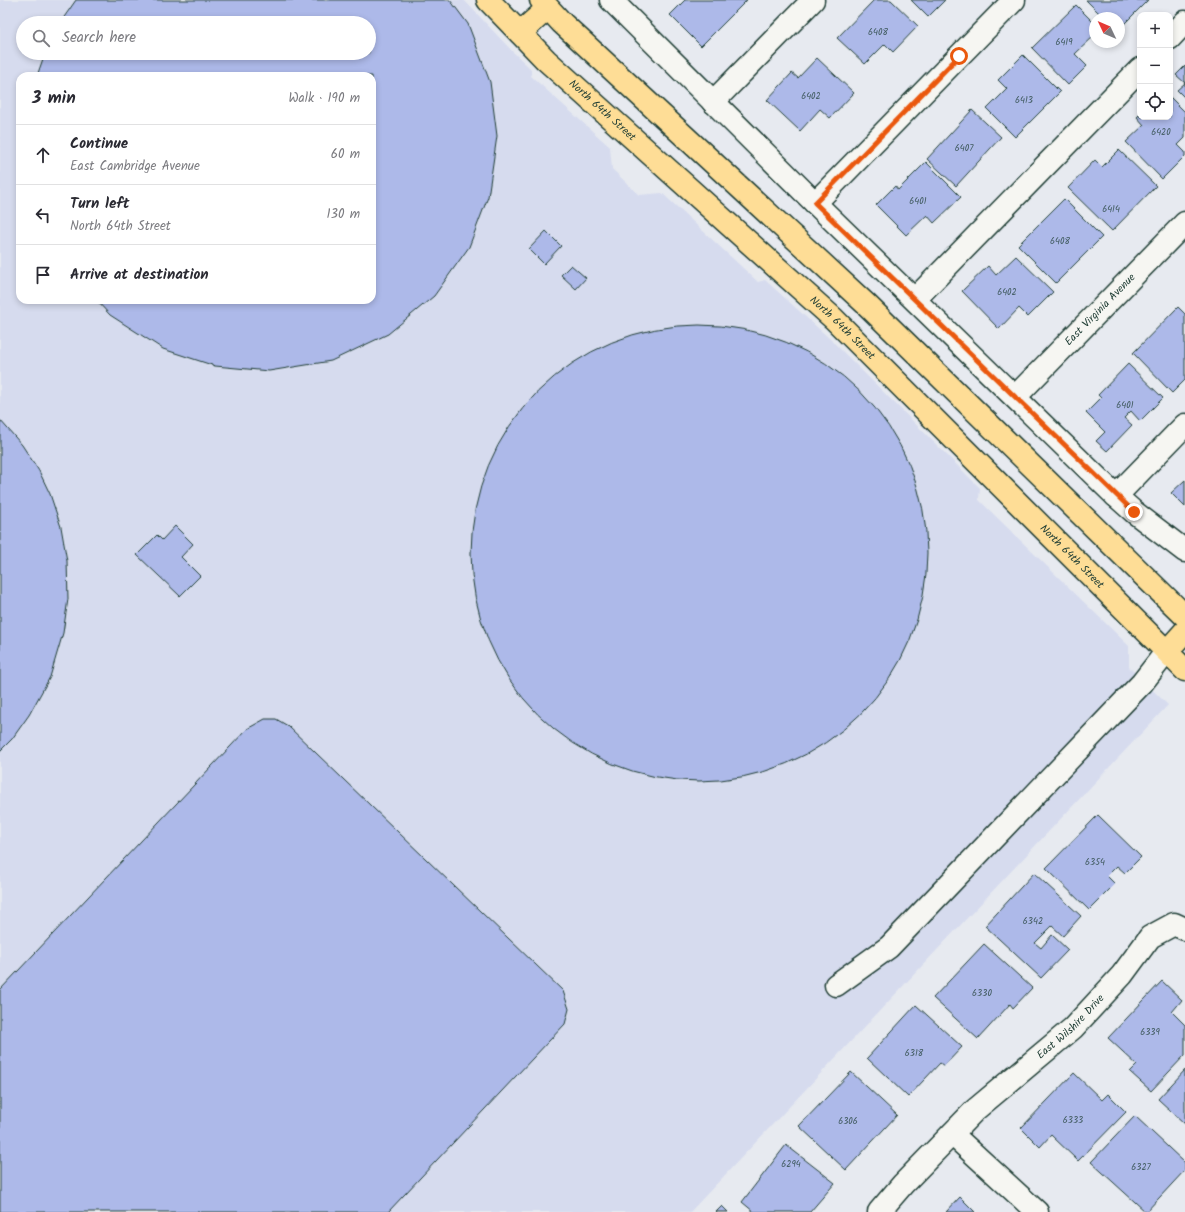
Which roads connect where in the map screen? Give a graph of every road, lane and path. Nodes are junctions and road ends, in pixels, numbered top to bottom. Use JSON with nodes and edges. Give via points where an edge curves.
{"nodes":[{"id":1,"x":488,"y":0,"type":"edge"},
{"id":2,"x":814,"y":0,"type":"edge"},
{"id":3,"x":1014,"y":0,"type":"edge"},
{"id":4,"x":615,"y":1,"type":"edge"},
{"id":5,"x":544,"y":4,"type":"edge"},
{"id":6,"x":1185,"y":22,"type":"edge"},
{"id":7,"x":520,"y":33,"type":"junction"},
{"id":8,"x":1173,"y":35,"type":"edge"},
{"id":9,"x":1137,"y":72,"type":"edge"},
{"id":10,"x":713,"y":102,"type":"junction"},
{"id":11,"x":815,"y":203,"type":"junction"},
{"id":12,"x":1185,"y":224,"type":"edge"},
{"id":13,"x":914,"y":299,"type":"junction"},
{"id":14,"x":1015,"y":397,"type":"junction"},
{"id":15,"x":1185,"y":425,"type":"edge"},
{"id":16,"x":1116,"y":496,"type":"junction"},
{"id":17,"x":1185,"y":551,"type":"edge"},
{"id":18,"x":1185,"y":616,"type":"edge"},
{"id":19,"x":1185,"y":631,"type":"edge"},
{"id":20,"x":1167,"y":652,"type":"junction"},
{"id":21,"x":1185,"y":670,"type":"edge"},
{"id":22,"x":1185,"y":929,"type":"edge"},
{"id":23,"x":836,"y":985,"type":"dead end"},
{"id":24,"x":952,"y":1134,"type":"junction"},
{"id":25,"x":879,"y":1212,"type":"edge"},
{"id":26,"x":1037,"y":1212,"type":"edge"}],
"edges":[{"from":1,"to":7,"type":"main road","name":"North 64th Street"},
{"from":2,"to":10,"type":"street"},
{"from":3,"to":11,"type":"street"},
{"from":4,"to":10,"type":"street"},
{"from":5,"to":7,"type":"main road"},
{"from":5,"to":18,"type":"main road","via":[[867,306]]},
{"from":6,"to":8,"type":"street"},
{"from":7,"to":20,"type":"main road","name":"North 64th Street","via":[[546,60],[834,319]]},
{"from":9,"to":13,"type":"street"},
{"from":10,"to":11,"type":"street"},
{"from":11,"to":13,"type":"street"},
{"from":12,"to":14,"type":"street","name":"East Virginia Avenue"},
{"from":13,"to":14,"type":"street"},
{"from":14,"to":16,"type":"street"},
{"from":15,"to":16,"type":"street"},
{"from":16,"to":17,"type":"street"},
{"from":19,"to":20,"type":"main road"},
{"from":20,"to":21,"type":"main road","name":"North 64th Street"},
{"from":20,"to":23,"type":"street","via":[[1142,683],[888,947]]},
{"from":22,"to":24,"type":"street","name":"East Wilshire Drive","via":[[1174,924],[1150,937],[1122,975],[1073,1028],[975,1110]]},
{"from":24,"to":25,"type":"street","name":"East Wilshire Drive"},
{"from":24,"to":26,"type":"street"}]}
